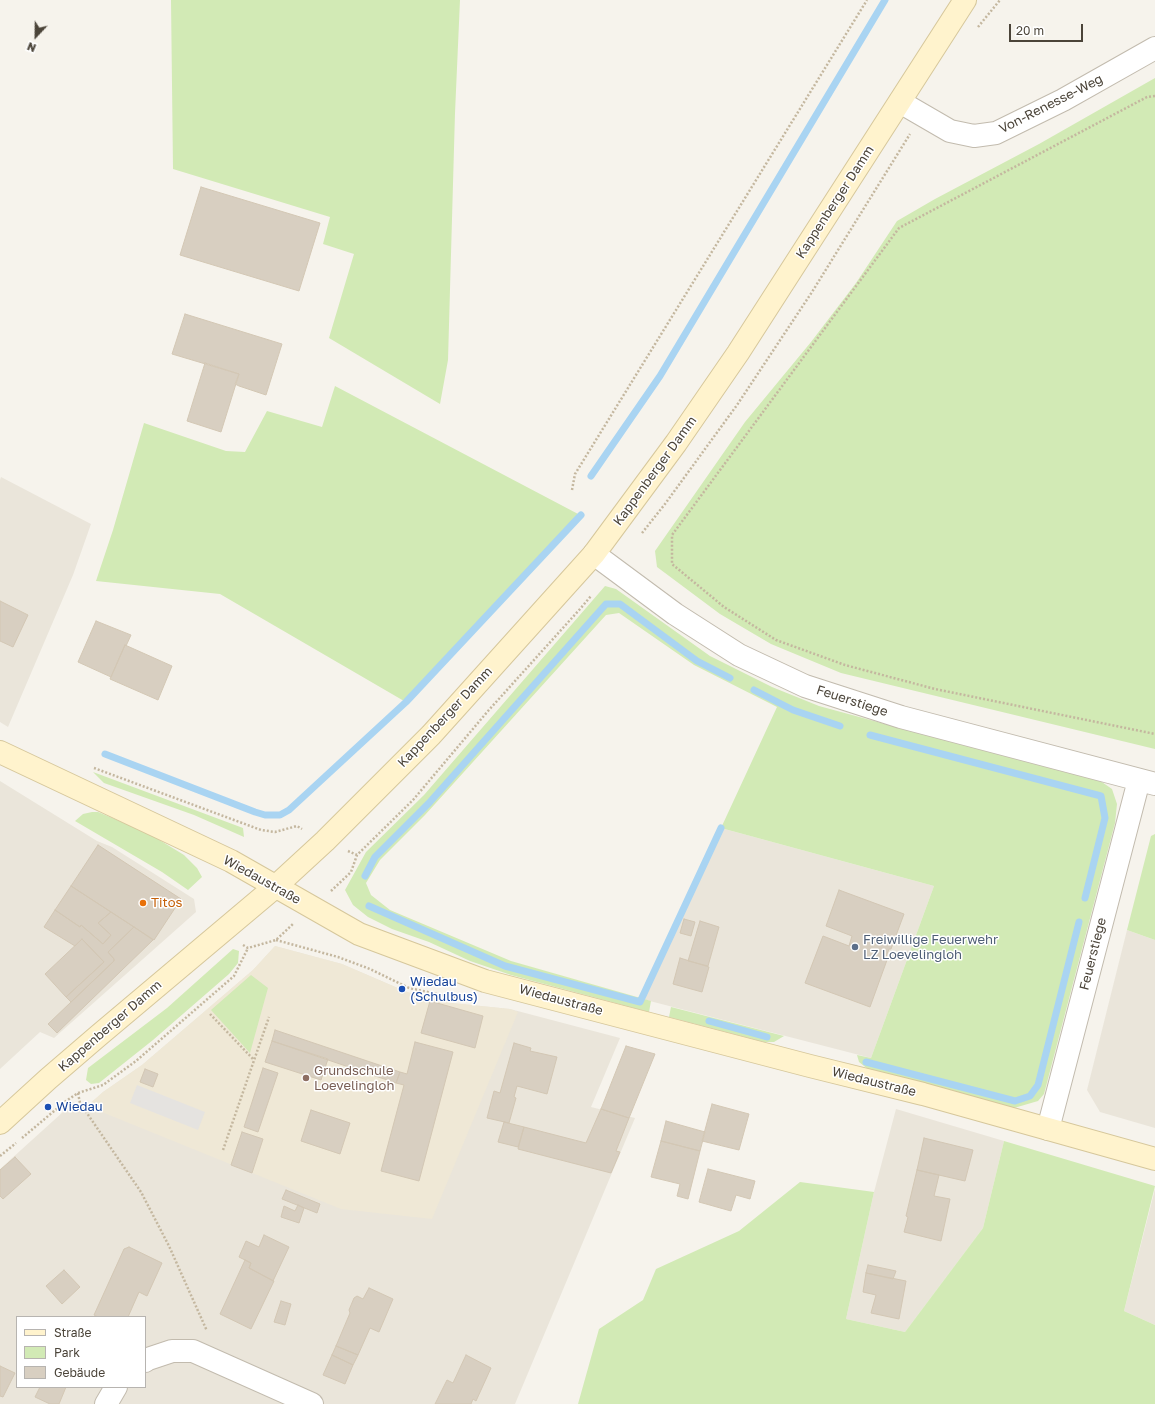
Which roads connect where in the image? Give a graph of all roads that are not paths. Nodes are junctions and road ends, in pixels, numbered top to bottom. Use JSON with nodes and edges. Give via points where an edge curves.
{"nodes":[{"id":1,"x":964,"y":0,"type":"edge"},
{"id":2,"x":1155,"y":48,"type":"edge"},
{"id":3,"x":900,"y":102,"type":"junction"},
{"id":4,"x":594,"y":554,"type":"junction"},
{"id":5,"x":0,"y":752,"type":"edge"},
{"id":6,"x":1147,"y":782,"type":"edge"},
{"id":7,"x":275,"y":887,"type":"junction"},
{"id":8,"x":0,"y":1123,"type":"edge"},
{"id":9,"x":1048,"y":1129,"type":"junction"},
{"id":10,"x":1155,"y":1159,"type":"edge"},
{"id":11,"x":146,"y":1360,"type":"edge"},
{"id":12,"x":115,"y":1388,"type":"edge"},
{"id":13,"x":106,"y":1404,"type":"edge"},
{"id":14,"x":312,"y":1404,"type":"edge"}],
"edges":[{"from":1,"to":3,"type":"main road","name":"Kappenberger Damm"},
{"from":2,"to":3,"type":"street","name":"Von-Renesse-Weg","via":[[1063,100],[996,133],[974,136],[950,131]]},
{"from":3,"to":4,"type":"main road","name":"Kappenberger Damm","via":[[738,353],[623,517]]},
{"from":4,"to":6,"type":"street","name":"Feuerstiege","via":[[675,614],[739,655],[805,686],[901,717]]},
{"from":4,"to":7,"type":"main road","name":"Kappenberger Damm","via":[[431,735]]},
{"from":5,"to":7,"type":"main road","name":"Wiedaustraße","via":[[230,861]]},
{"from":6,"to":9,"type":"street","name":"Feuerstiege"},
{"from":7,"to":8,"type":"main road","name":"Kappenberger Damm","via":[[48,1079]]},
{"from":7,"to":9,"type":"main road","name":"Wiedaustraße","via":[[359,934],[485,980]]},
{"from":9,"to":10,"type":"main road","name":"Wiedaustraße"},
{"from":11,"to":14,"type":"street","via":[[172,1351],[193,1351]]},
{"from":12,"to":13,"type":"street"}]}
